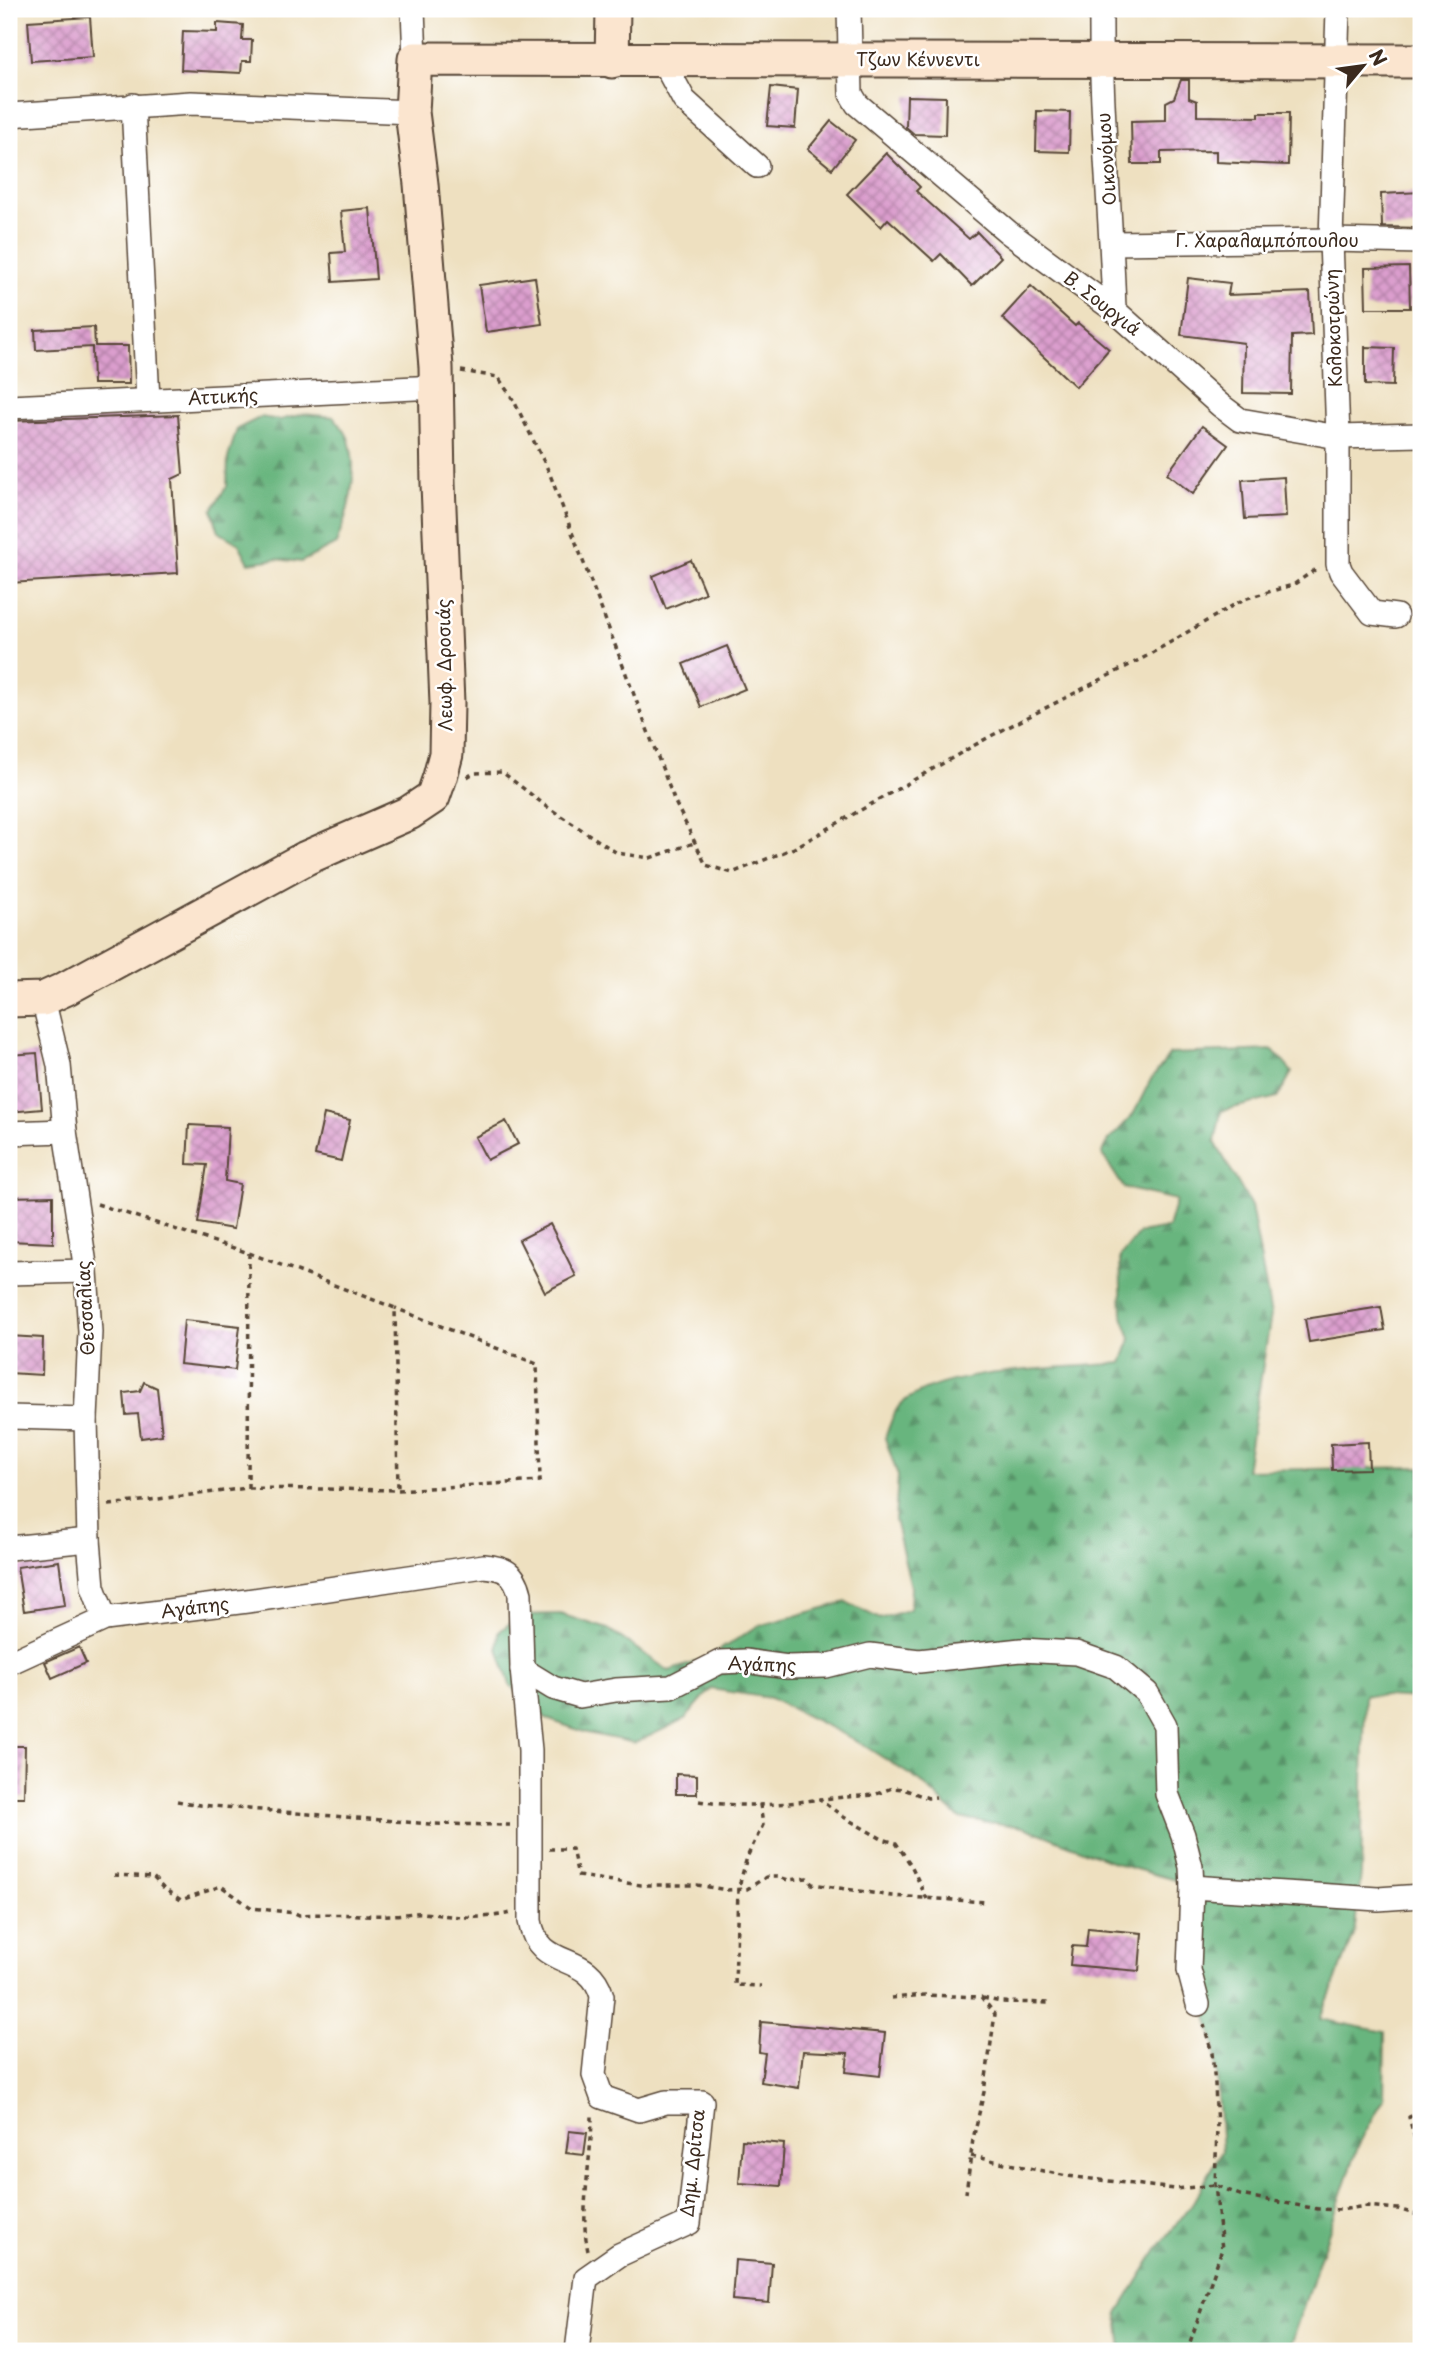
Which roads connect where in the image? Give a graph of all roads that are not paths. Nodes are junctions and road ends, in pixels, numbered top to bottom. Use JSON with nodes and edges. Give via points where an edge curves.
{"nodes":[{"id":1,"x":413,"y":9,"type":"edge"},
{"id":2,"x":613,"y":9,"type":"edge"},
{"id":3,"x":849,"y":9,"type":"edge"},
{"id":4,"x":1101,"y":9,"type":"edge"},
{"id":5,"x":1338,"y":9,"type":"edge"},
{"id":6,"x":415,"y":59,"type":"junction"},
{"id":7,"x":849,"y":60,"type":"junction"},
{"id":8,"x":1337,"y":60,"type":"junction"},
{"id":9,"x":612,"y":61,"type":"junction"},
{"id":10,"x":663,"y":61,"type":"junction"},
{"id":11,"x":1100,"y":61,"type":"junction"},
{"id":12,"x":1421,"y":61,"type":"edge"},
{"id":13,"x":133,"y":105,"type":"junction"},
{"id":14,"x":412,"y":112,"type":"junction"},
{"id":15,"x":9,"y":115,"type":"edge"},
{"id":16,"x":757,"y":166,"type":"dead end"},
{"id":17,"x":1331,"y":240,"type":"junction"},
{"id":18,"x":1421,"y":242,"type":"edge"},
{"id":19,"x":1112,"y":243,"type":"junction"},
{"id":20,"x":1114,"y":310,"type":"junction"},
{"id":21,"x":437,"y":377,"type":"junction"},
{"id":22,"x":148,"y":400,"type":"junction"},
{"id":23,"x":9,"y":407,"type":"edge"},
{"id":24,"x":1421,"y":435,"type":"edge"},
{"id":25,"x":1338,"y":437,"type":"junction"},
{"id":26,"x":1396,"y":616,"type":"dead end"},
{"id":27,"x":43,"y":999,"type":"junction"},
{"id":28,"x":9,"y":1000,"type":"edge"},
{"id":29,"x":65,"y":1131,"type":"junction"},
{"id":30,"x":9,"y":1133,"type":"edge"},
{"id":31,"x":86,"y":1271,"type":"junction"},
{"id":32,"x":9,"y":1273,"type":"edge"},
{"id":33,"x":9,"y":1417,"type":"edge"},
{"id":34,"x":86,"y":1419,"type":"junction"},
{"id":35,"x":89,"y":1541,"type":"junction"},
{"id":36,"x":9,"y":1548,"type":"edge"},
{"id":37,"x":105,"y":1619,"type":"junction"},
{"id":38,"x":9,"y":1663,"type":"edge"},
{"id":39,"x":522,"y":1668,"type":"junction"},
{"id":40,"x":1192,"y":1887,"type":"junction"},
{"id":41,"x":1421,"y":1896,"type":"edge"},
{"id":42,"x":1198,"y":2004,"type":"road end"},
{"id":43,"x":577,"y":2351,"type":"edge"}],
"edges":[{"from":1,"to":6,"type":"street"},
{"from":2,"to":9,"type":"street"},
{"from":3,"to":7,"type":"street","name":"Β. Σουργιά"},
{"from":4,"to":11,"type":"street","name":"Οικονόμου"},
{"from":5,"to":8,"type":"street","name":"Κολοκοτρώνη"},
{"from":6,"to":9,"type":"street","name":"Τζων Κέννεντι"},
{"from":6,"to":14,"type":"street","name":"Λεωφ. Δροσιάς"},
{"from":7,"to":10,"type":"street","name":"Τζων Κέννεντι"},
{"from":7,"to":11,"type":"street","name":"Τζων Κέννεντι"},
{"from":7,"to":20,"type":"street","name":"Β. Σουργιά","via":[[856,104],[1008,232]]},
{"from":8,"to":11,"type":"street","name":"Τζων Κέννεντι"},
{"from":8,"to":12,"type":"street","name":"Τζων Κέννεντι"},
{"from":8,"to":17,"type":"street","name":"Κολοκοτρώνη"},
{"from":9,"to":10,"type":"street","name":"Τζων Κέννεντι"},
{"from":10,"to":16,"type":"street","via":[[684,100]]},
{"from":11,"to":19,"type":"street","name":"Οικονόμου"},
{"from":13,"to":14,"type":"street"},
{"from":13,"to":15,"type":"street"},
{"from":13,"to":22,"type":"street"},
{"from":14,"to":21,"type":"street","name":"Λεωφ. Δροσιάς"},
{"from":17,"to":18,"type":"street","name":"Γ. Χαραλαμπόπουλου"},
{"from":17,"to":19,"type":"street","name":"Γ. Χαραλαμπόπουλου"},
{"from":17,"to":25,"type":"street","name":"Κολοκοτρώνη"},
{"from":19,"to":20,"type":"street","name":"Οικονόμου"},
{"from":20,"to":25,"type":"street","name":"Β. Σουργιά","via":[[1240,420]]},
{"from":21,"to":22,"type":"street","name":"Αττικής"},
{"from":21,"to":27,"type":"street","name":"Λεωφ. Δροσιάς","via":[[447,703],[446,754],[432,797],[410,813],[306,858]]},
{"from":22,"to":23,"type":"street","name":"Αττικής"},
{"from":24,"to":25,"type":"street","name":"Β. Σουργιά"},
{"from":25,"to":26,"type":"street","name":"Κολοκοτρώνη","via":[[1341,572],[1369,610]]},
{"from":27,"to":28,"type":"street"},
{"from":27,"to":29,"type":"street","name":"Θεσσαλίας","via":[[59,1065]]},
{"from":29,"to":30,"type":"street"},
{"from":29,"to":31,"type":"street","name":"Θεσσαλίας"},
{"from":31,"to":32,"type":"street"},
{"from":31,"to":34,"type":"street","name":"Θεσσαλίας","via":[[90,1332]]},
{"from":33,"to":34,"type":"street"},
{"from":34,"to":35,"type":"street","name":"Θεσσαλίας"},
{"from":35,"to":36,"type":"street"},
{"from":35,"to":37,"type":"street","name":"Θεσσαλίας","via":[[93,1587]]},
{"from":37,"to":38,"type":"street","name":"Αγάπης"},
{"from":37,"to":39,"type":"street","name":"Αγάπης","via":[[484,1566],[510,1572],[517,1583]]},
{"from":39,"to":40,"type":"street","name":"Αγάπης","via":[[553,1688],[580,1696],[671,1687],[720,1662],[788,1667],[826,1666],[870,1655],[919,1661],[1021,1650],[1076,1653],[1116,1667],[1147,1693],[1165,1726],[1167,1794],[1183,1835]]},
{"from":39,"to":43,"type":"street","name":"Δημ. Δρίτσα","via":[[530,1750],[532,1932],[542,1949],[582,1968],[599,1987],[602,1996],[594,2075],[602,2097],[639,2110],[666,2102],[702,2102],[689,2223],[619,2255],[586,2278]]},
{"from":40,"to":41,"type":"street","via":[[1378,1899]]},
{"from":40,"to":42,"type":"street","name":"Αγάπης","via":[[1189,1970]]}]}
